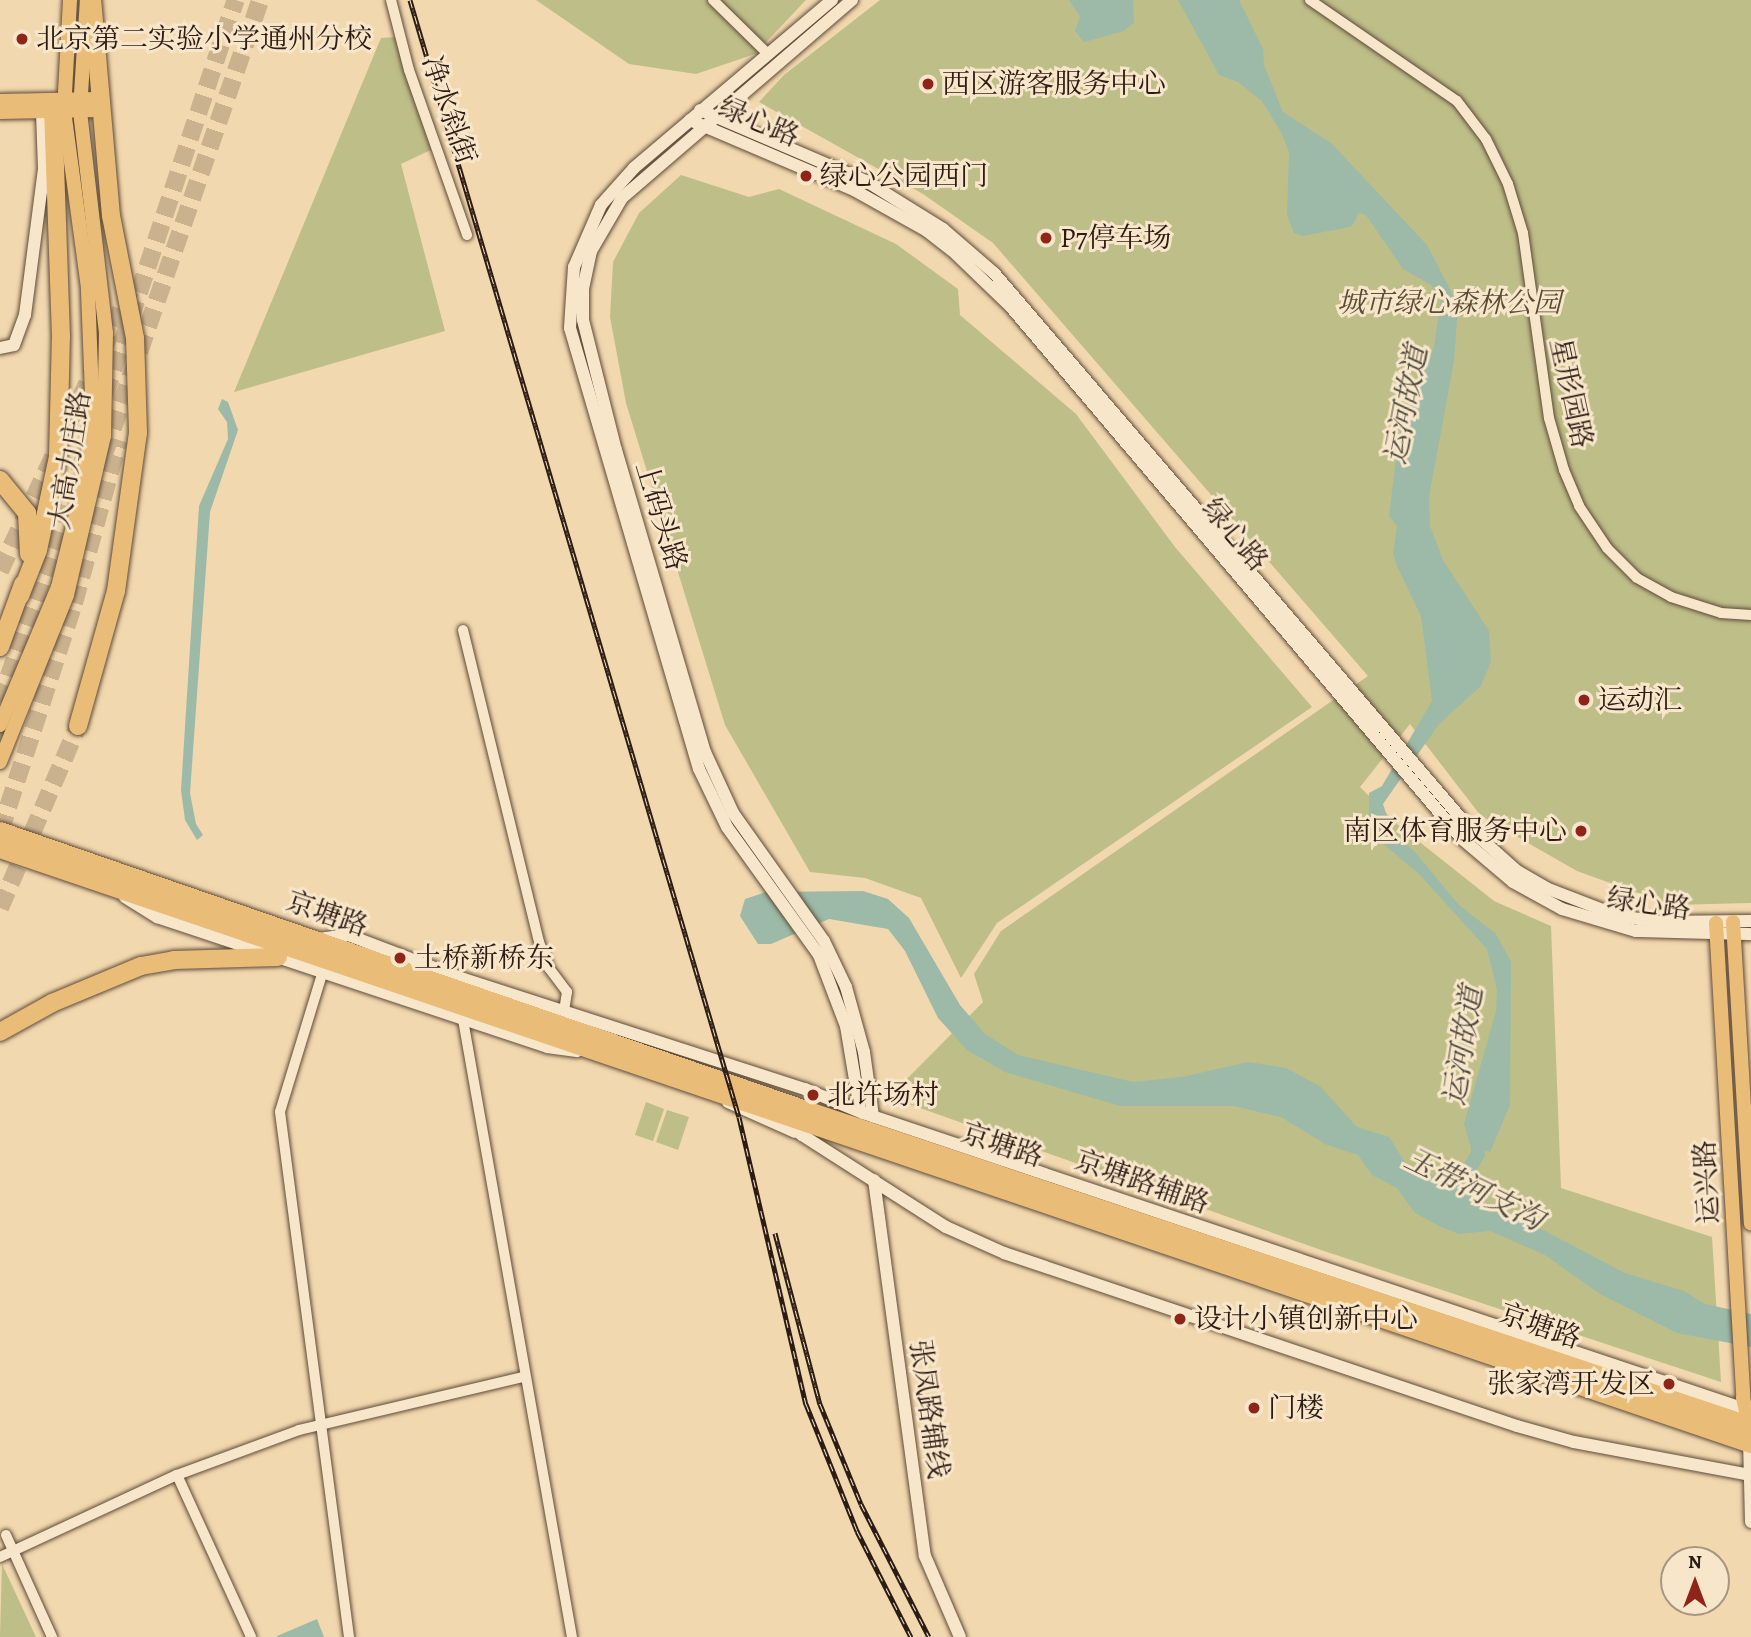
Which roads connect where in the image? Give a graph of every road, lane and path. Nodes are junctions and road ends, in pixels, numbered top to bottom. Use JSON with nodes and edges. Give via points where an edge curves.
{"nodes":[{"id":1,"x":70,"y":0,"type":"edge"},
{"id":2,"x":89,"y":0,"type":"edge"},
{"id":3,"x":391,"y":0,"type":"edge"},
{"id":4,"x":713,"y":0,"type":"edge"},
{"id":5,"x":832,"y":0,"type":"edge"},
{"id":6,"x":852,"y":0,"type":"edge"},
{"id":7,"x":1310,"y":0,"type":"edge"},
{"id":8,"x":767,"y":53,"type":"junction"},
{"id":9,"x":745,"y":81,"type":"junction"},
{"id":10,"x":0,"y":102,"type":"edge"},
{"id":11,"x":72,"y":107,"type":"junction"},
{"id":12,"x":700,"y":110,"type":"junction"},
{"id":13,"x":0,"y":112,"type":"edge"},
{"id":14,"x":714,"y":115,"type":"junction"},
{"id":15,"x":696,"y":123,"type":"junction"},
{"id":16,"x":467,"y":235,"type":"dead end"},
{"id":17,"x":0,"y":348,"type":"edge"},
{"id":18,"x":0,"y":480,"type":"edge"},
{"id":19,"x":20,"y":596,"type":"junction"},
{"id":20,"x":1751,"y":615,"type":"edge"},
{"id":21,"x":463,"y":629,"type":"dead end"},
{"id":22,"x":0,"y":647,"type":"edge"},
{"id":23,"x":0,"y":725,"type":"edge"},
{"id":24,"x":78,"y":726,"type":"tunnel mouth"},
{"id":25,"x":0,"y":762,"type":"edge"},
{"id":26,"x":0,"y":831,"type":"edge"},
{"id":27,"x":0,"y":849,"type":"edge"},
{"id":28,"x":101,"y":883,"type":"junction"},
{"id":29,"x":1751,"y":921,"type":"edge"},
{"id":30,"x":1733,"y":929,"type":"junction"},
{"id":31,"x":1717,"y":930,"type":"junction"},
{"id":32,"x":1751,"y":934,"type":"edge"},
{"id":33,"x":319,"y":939,"type":"junction"},
{"id":34,"x":278,"y":957,"type":"junction"},
{"id":35,"x":323,"y":971,"type":"junction"},
{"id":36,"x":398,"y":982,"type":"junction"},
{"id":37,"x":358,"y":983,"type":"junction"},
{"id":38,"x":460,"y":1002,"type":"junction"},
{"id":39,"x":563,"y":1018,"type":"junction"},
{"id":40,"x":0,"y":1032,"type":"edge"},
{"id":41,"x":719,"y":1096,"type":"junction"},
{"id":42,"x":866,"y":1113,"type":"junction"},
{"id":43,"x":783,"y":1117,"type":"junction"},
{"id":44,"x":802,"y":1135,"type":"junction"},
{"id":45,"x":874,"y":1181,"type":"junction"},
{"id":46,"x":1751,"y":1223,"type":"edge"},
{"id":47,"x":524,"y":1377,"type":"junction"},
{"id":48,"x":1747,"y":1378,"type":"edge"},
{"id":49,"x":321,"y":1425,"type":"junction"},
{"id":50,"x":1750,"y":1426,"type":"edge"},
{"id":51,"x":177,"y":1475,"type":"junction"},
{"id":52,"x":1750,"y":1475,"type":"edge"},
{"id":53,"x":1751,"y":1522,"type":"edge"},
{"id":54,"x":6,"y":1535,"type":"dead end"},
{"id":55,"x":13,"y":1551,"type":"junction"},
{"id":56,"x":0,"y":1557,"type":"edge"},
{"id":57,"x":52,"y":1637,"type":"edge"},
{"id":58,"x":251,"y":1637,"type":"edge"},
{"id":59,"x":349,"y":1637,"type":"edge"},
{"id":60,"x":572,"y":1637,"type":"edge"},
{"id":61,"x":960,"y":1637,"type":"edge"}],
"edges":[{"from":1,"to":11,"type":"main road"},
{"from":2,"to":11,"type":"highway"},
{"from":3,"to":16,"type":"street","name":"净水斜街","via":[[409,70],[438,141]]},
{"from":4,"to":8,"type":"street"},
{"from":5,"to":8,"type":"main road","name":"上码头路"},
{"from":6,"to":9,"type":"main road","name":"上码头路"},
{"from":7,"to":20,"type":"street","name":"星形园路","via":[[1457,101],[1486,139],[1508,184],[1523,233],[1549,418],[1564,470],[1579,506],[1607,548],[1637,578],[1671,597],[1721,613]]},
{"from":8,"to":9,"type":"main road","name":"上码头路"},
{"from":9,"to":12,"type":"main road","name":"上码头路"},
{"from":9,"to":14,"type":"main road","name":"上码头路"},
{"from":10,"to":11,"type":"main road"},
{"from":11,"to":13,"type":"main road"},
{"from":11,"to":17,"type":"main road","via":[[44,169],[29,256],[25,315],[14,345]]},
{"from":11,"to":19,"type":"highway","via":[[58,457],[41,537]]},
{"from":11,"to":23,"type":"main road","name":"大高力庄路","via":[[90,301],[93,421],[76,520],[58,587]]},
{"from":11,"to":24,"type":"highway","via":[[111,216],[135,338],[138,433],[118,581]]},
{"from":11,"to":25,"type":"main road","name":"大高力庄路","via":[[106,333],[104,436],[67,596]]},
{"from":12,"to":14,"type":"main road","name":"绿心路"},
{"from":12,"to":15,"type":"main road","name":"上码头路"},
{"from":14,"to":15,"type":"main road","name":"上码头路"},
{"from":14,"to":31,"type":"main road","name":"绿心路","via":[[866,181],[943,229],[994,273],[1492,850],[1546,888],[1583,904],[1656,922]]},
{"from":15,"to":31,"type":"main road","name":"绿心路","via":[[891,209],[974,270],[1011,307],[1486,861],[1538,897],[1594,921],[1667,936]]},
{"from":15,"to":42,"type":"main road","name":"上码头路","via":[[617,185],[591,222],[574,267],[570,304],[580,371],[687,713],[733,813],[824,941],[846,988],[864,1052]]},
{"from":18,"to":19,"type":"highway","via":[[20,499],[30,524]]},
{"from":19,"to":22,"type":"highway"},
{"from":21,"to":39,"type":"street","via":[[539,942],[567,992]]},
{"from":26,"to":33,"type":"highway","name":"京塘路"},
{"from":27,"to":28,"type":"highway","name":"京塘路"},
{"from":28,"to":34,"type":"main road","via":[[157,917]]},
{"from":28,"to":36,"type":"highway","name":"京塘路"},
{"from":29,"to":30,"type":"main road","name":"绿心路"},
{"from":30,"to":31,"type":"main road","name":"绿心路"},
{"from":30,"to":32,"type":"main road","name":"绿心路"},
{"from":30,"to":46,"type":"main road","name":"运兴路"},
{"from":31,"to":48,"type":"main road","name":"运兴路","via":[[1741,1348]]},
{"from":33,"to":38,"type":"highway","name":"京塘路"},
{"from":33,"to":39,"type":"main road","name":"京塘路辅路","via":[[348,935]]},
{"from":34,"to":35,"type":"main road"},
{"from":34,"to":40,"type":"highway","via":[[174,960],[141,966],[63,998]]},
{"from":35,"to":37,"type":"main road"},
{"from":35,"to":49,"type":"street","via":[[280,1112]]},
{"from":36,"to":37,"type":"highway"},
{"from":36,"to":38,"type":"highway","name":"京塘路"},
{"from":37,"to":38,"type":"main road"},
{"from":38,"to":39,"type":"highway","name":"京塘路"},
{"from":38,"to":41,"type":"highway","name":"京塘路"},
{"from":38,"to":47,"type":"street"},
{"from":39,"to":42,"type":"main road","name":"京塘路辅路"},
{"from":39,"to":50,"type":"highway","name":"京塘路","via":[[874,1133],[1005,1173]]},
{"from":41,"to":43,"type":"highway","name":"京塘路"},
{"from":41,"to":44,"type":"main road","via":[[747,1114]]},
{"from":42,"to":50,"type":"main road","name":"京塘路辅路"},
{"from":43,"to":44,"type":"main road"},
{"from":43,"to":50,"type":"highway","name":"京塘路"},
{"from":44,"to":45,"type":"main road"},
{"from":45,"to":52,"type":"main road","via":[[946,1227],[1004,1253],[1182,1314],[1517,1426],[1574,1442]]},
{"from":45,"to":61,"type":"main road","name":"张凤路辅线","via":[[925,1556]]},
{"from":47,"to":49,"type":"street"},
{"from":47,"to":60,"type":"street"},
{"from":48,"to":50,"type":"main road","name":"运兴路"},
{"from":49,"to":51,"type":"street"},
{"from":49,"to":59,"type":"street"},
{"from":50,"to":52,"type":"main road"},
{"from":51,"to":55,"type":"street"},
{"from":51,"to":58,"type":"street"},
{"from":52,"to":53,"type":"main road"},
{"from":54,"to":55,"type":"street"},
{"from":55,"to":56,"type":"street"},
{"from":55,"to":57,"type":"street"}]}
